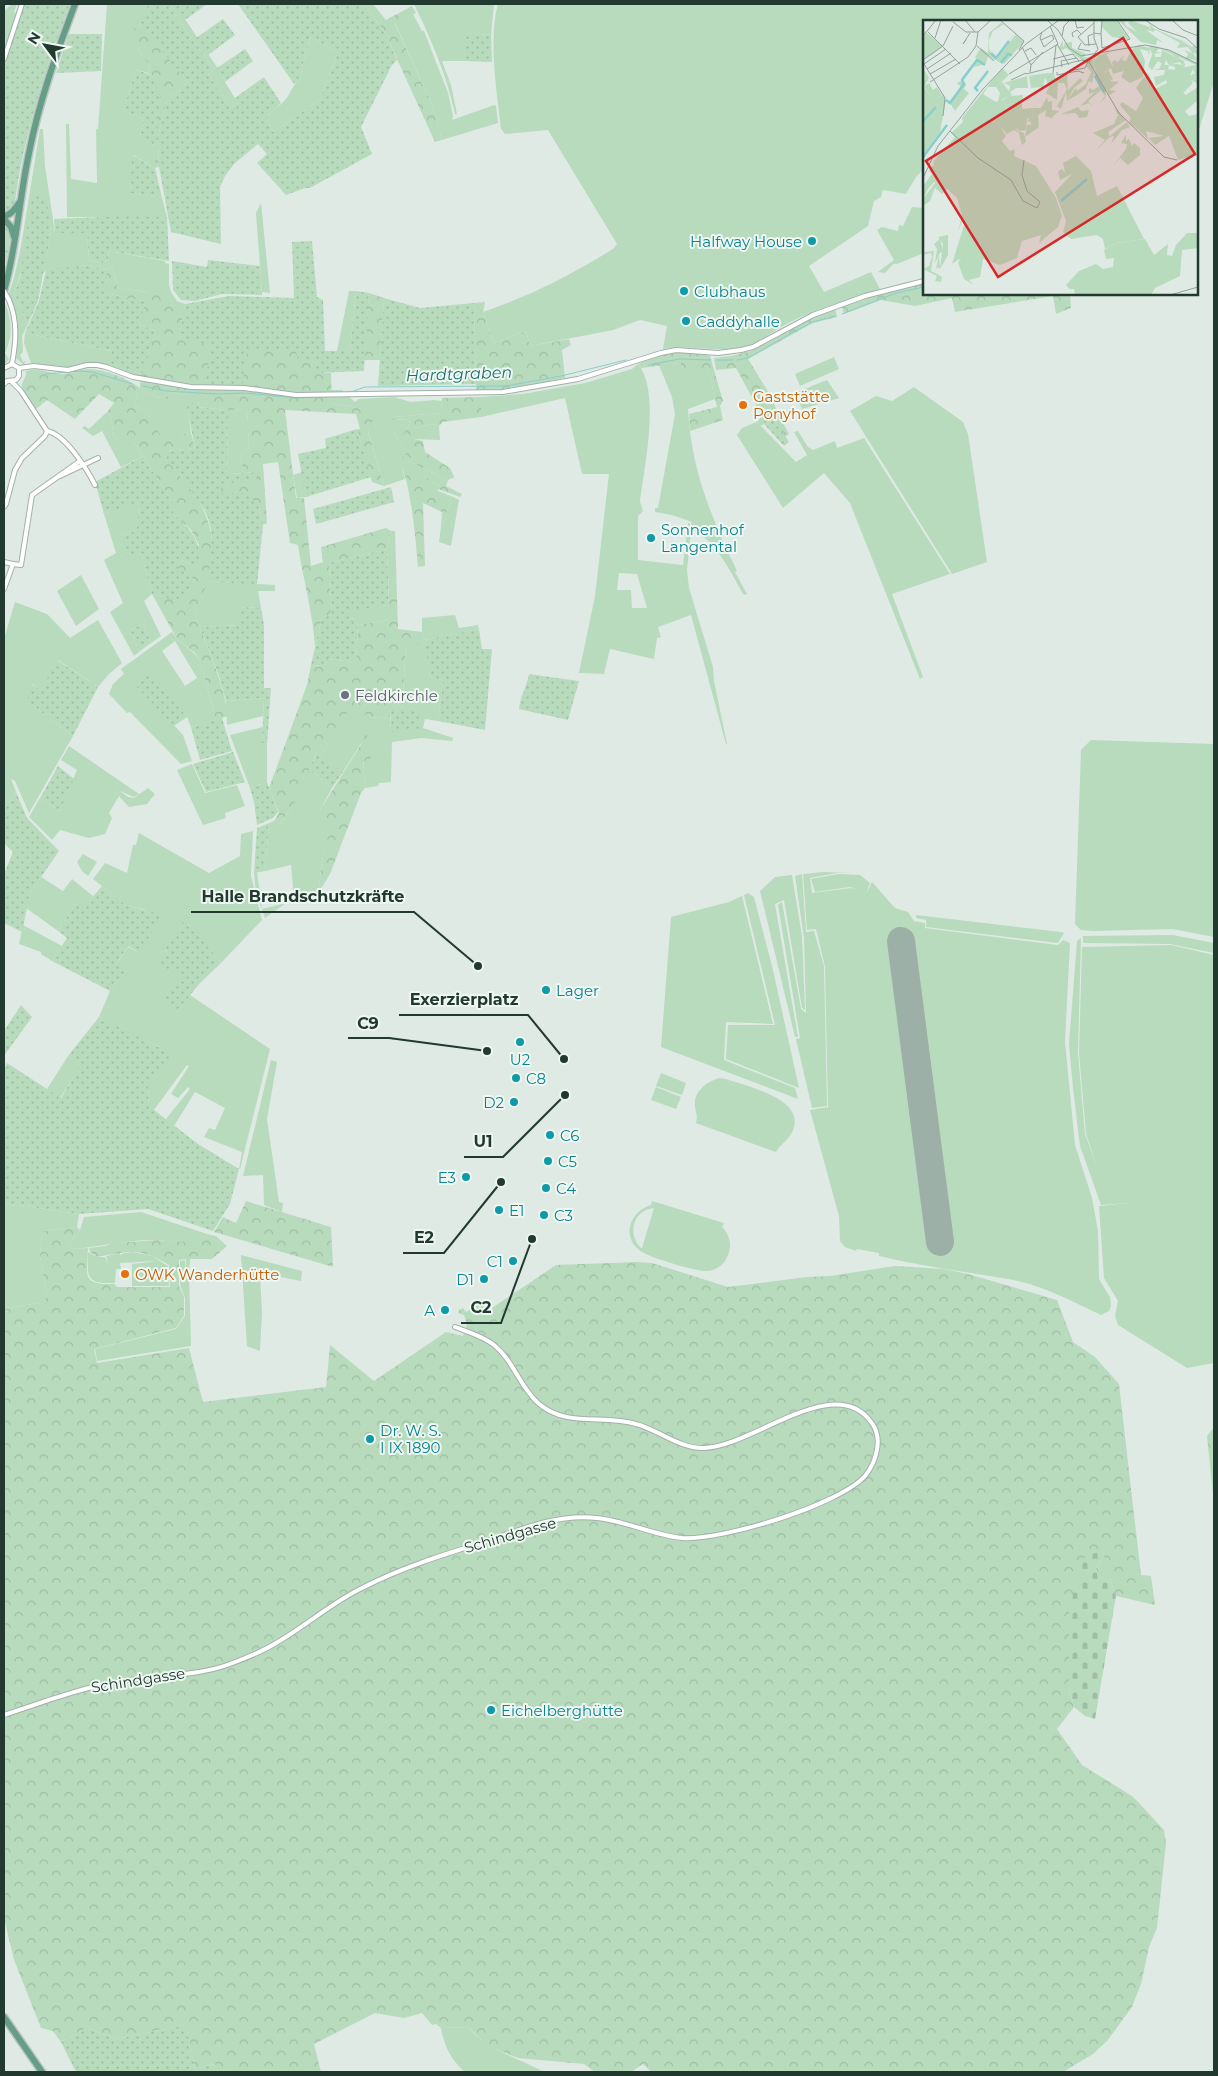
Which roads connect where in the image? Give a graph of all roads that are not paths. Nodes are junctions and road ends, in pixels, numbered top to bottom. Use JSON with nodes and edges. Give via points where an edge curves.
{"nodes":[{"id":1,"x":22,"y":4,"type":"edge"},
{"id":2,"x":75,"y":4,"type":"edge"},
{"id":3,"x":4,"y":59,"type":"edge"},
{"id":4,"x":21,"y":200,"type":"junction"},
{"id":5,"x":4,"y":218,"type":"edge"},
{"id":6,"x":15,"y":239,"type":"junction"},
{"id":7,"x":923,"y":281,"type":"edge"},
{"id":8,"x":4,"y":291,"type":"edge"},
{"id":9,"x":12,"y":364,"type":"junction"},
{"id":10,"x":4,"y":368,"type":"edge"},
{"id":11,"x":18,"y":368,"type":"junction"},
{"id":12,"x":24,"y":368,"type":"junction"},
{"id":13,"x":20,"y":373,"type":"junction"},
{"id":14,"x":18,"y":379,"type":"junction"},
{"id":15,"x":7,"y":381,"type":"edge"},
{"id":16,"x":21,"y":392,"type":"junction"},
{"id":17,"x":47,"y":431,"type":"junction"},
{"id":18,"x":98,"y":458,"type":"dead end"},
{"id":19,"x":80,"y":461,"type":"junction"},
{"id":20,"x":84,"y":466,"type":"junction"},
{"id":21,"x":54,"y":479,"type":"junction"},
{"id":22,"x":94,"y":485,"type":"dead end"},
{"id":23,"x":4,"y":507,"type":"edge"},
{"id":24,"x":4,"y":562,"type":"edge"},
{"id":25,"x":12,"y":564,"type":"junction"},
{"id":26,"x":4,"y":589,"type":"edge"},
{"id":27,"x":455,"y":1327,"type":"dead end"},
{"id":28,"x":4,"y":1715,"type":"edge"},
{"id":29,"x":4,"y":2017,"type":"edge"},
{"id":30,"x":42,"y":2072,"type":"edge"}],
"edges":[{"from":1,"to":3,"type":"street"},
{"from":2,"to":4,"type":"main road","via":[[40,105]]},
{"from":4,"to":5,"type":"main road"},
{"from":4,"to":6,"type":"main road"},
{"from":5,"to":6,"type":"main road"},
{"from":6,"to":8,"type":"main road"},
{"from":7,"to":12,"type":"street","via":[[865,296],[821,312],[753,347],[712,353],[676,350],[578,379],[503,392],[296,395],[244,388],[191,387],[87,365],[68,370]]},
{"from":8,"to":9,"type":"street","bridge":true,"via":[[16,325]]},
{"from":9,"to":10,"type":"street"},
{"from":9,"to":11,"type":"street"},
{"from":11,"to":12,"type":"street"},
{"from":11,"to":13,"type":"street"},
{"from":12,"to":13,"type":"street"},
{"from":13,"to":14,"type":"street"},
{"from":14,"to":15,"type":"street"},
{"from":14,"to":16,"type":"street"},
{"from":15,"to":16,"type":"street"},
{"from":16,"to":17,"type":"street"},
{"from":17,"to":19,"type":"street","via":[[54,432]]},
{"from":17,"to":23,"type":"street","via":[[15,470]]},
{"from":18,"to":20,"type":"street"},
{"from":19,"to":20,"type":"street"},
{"from":19,"to":21,"type":"street"},
{"from":20,"to":21,"type":"street"},
{"from":20,"to":22,"type":"street"},
{"from":21,"to":25,"type":"street","via":[[32,495],[21,565]]},
{"from":24,"to":25,"type":"street"},
{"from":25,"to":26,"type":"street"},
{"from":27,"to":28,"type":"street","name":"Schindgasse","via":[[492,1344],[502,1353],[536,1402],[558,1415],[634,1423],[687,1446],[707,1448],[730,1444],[812,1407],[846,1405],[862,1413],[874,1425],[878,1440],[876,1454],[866,1475],[842,1492],[758,1526],[684,1538],[596,1517],[547,1522],[411,1565],[332,1604],[276,1644],[225,1666],[76,1691]]},
{"from":29,"to":30,"type":"main road"}]}
